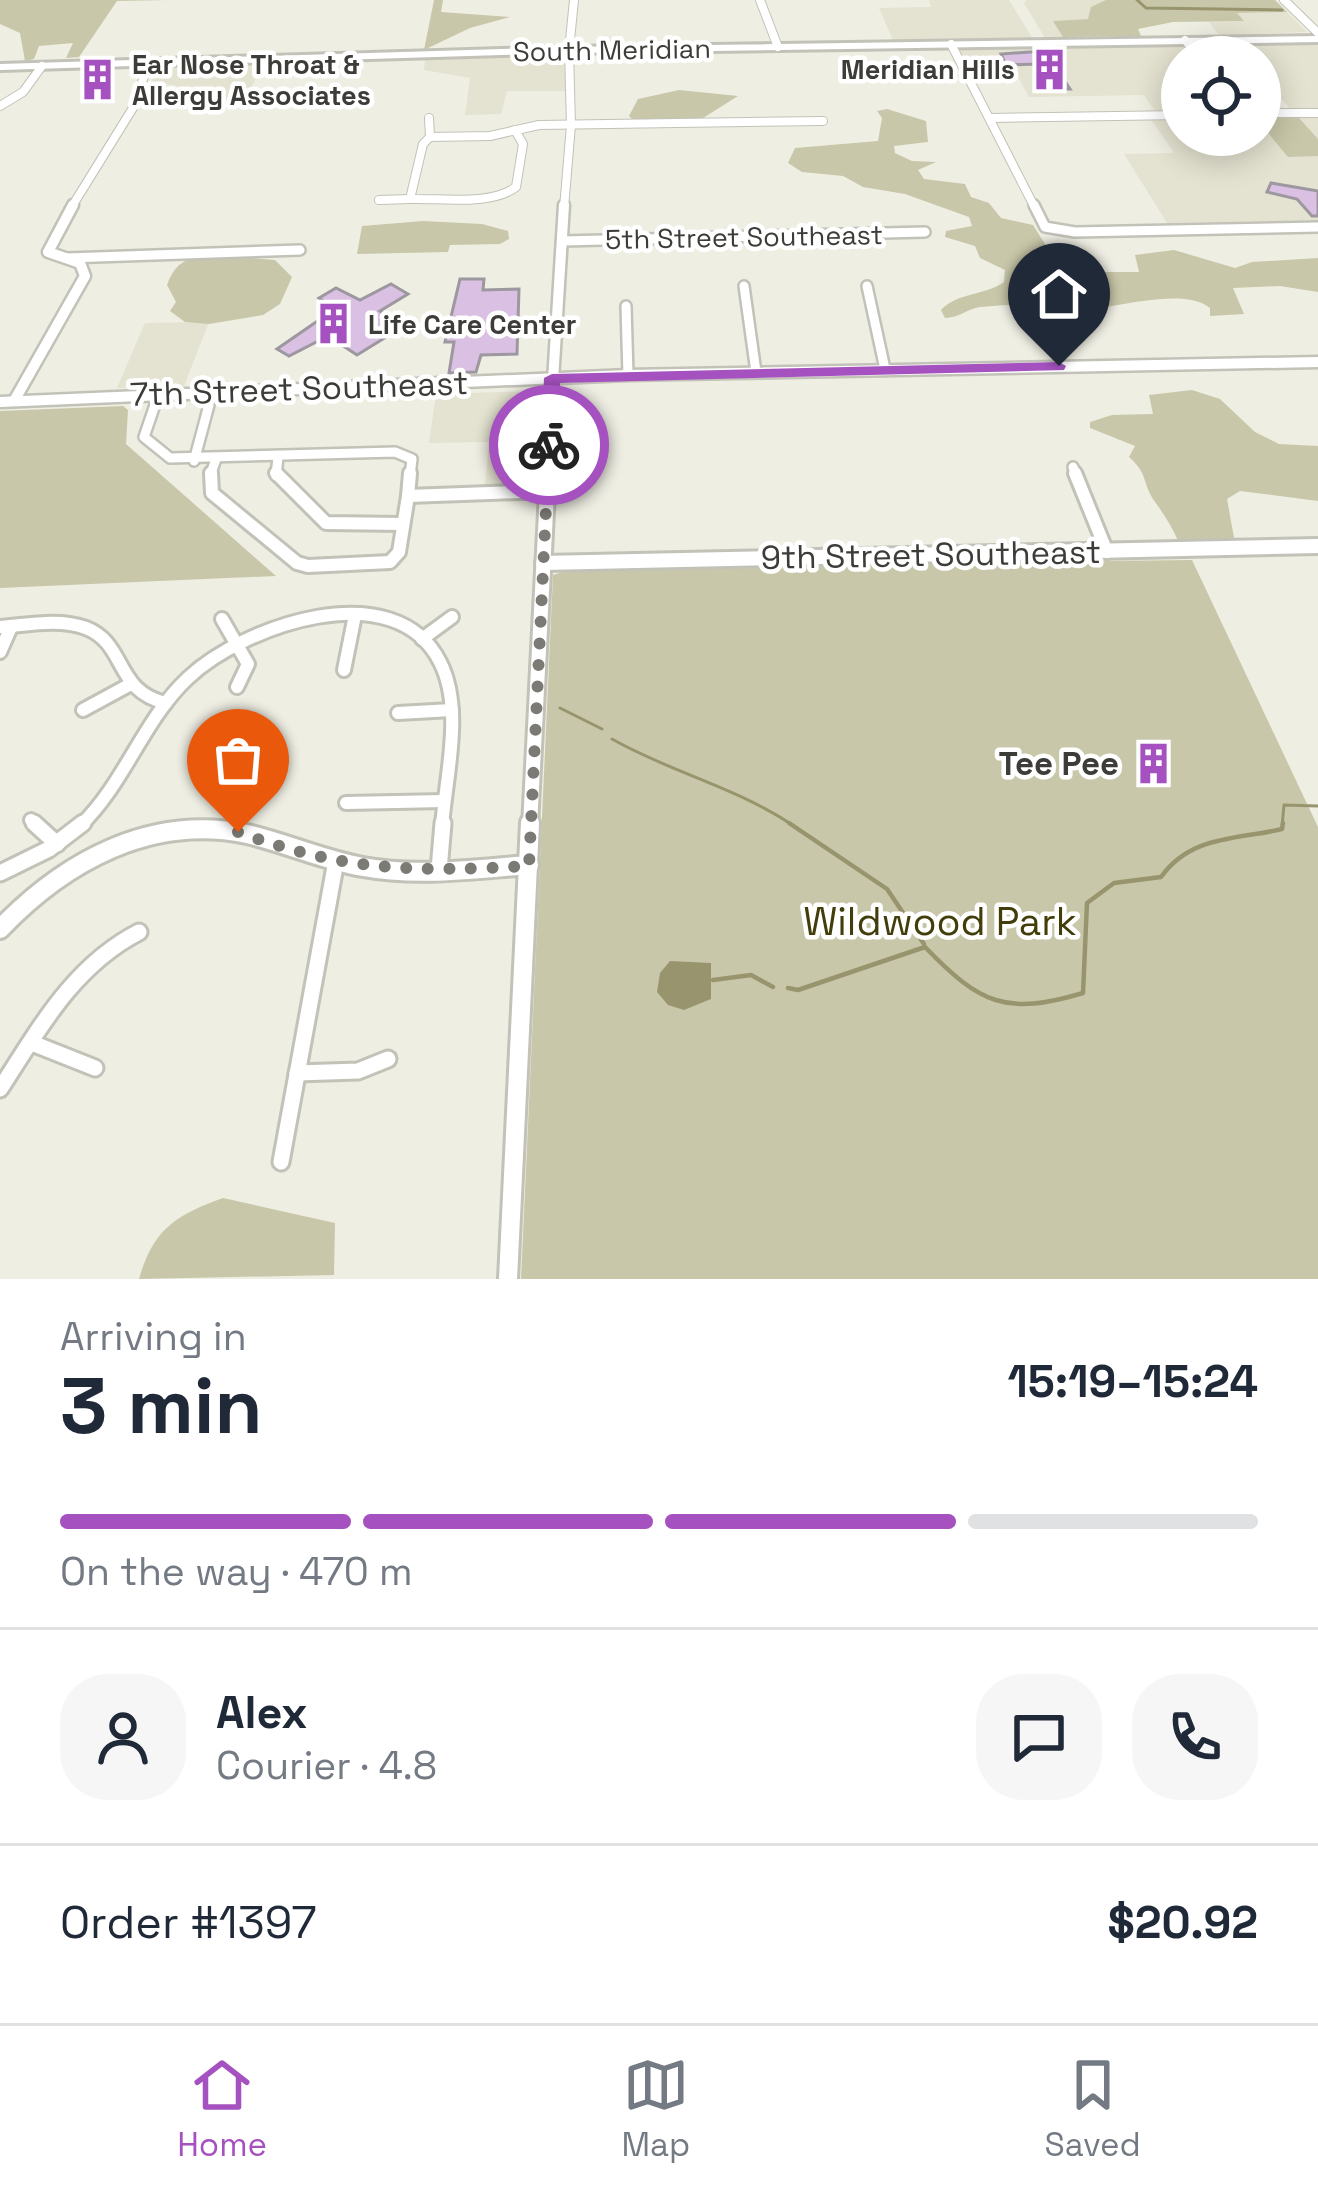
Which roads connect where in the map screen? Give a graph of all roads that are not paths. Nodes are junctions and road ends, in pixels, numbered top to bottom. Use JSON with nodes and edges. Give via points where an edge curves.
{"nodes":[{"id":1,"x":574,"y":0,"type":"edge"},
{"id":2,"x":760,"y":0,"type":"edge"},
{"id":3,"x":1284,"y":0,"type":"edge"},
{"id":4,"x":1318,"y":36,"type":"edge"},
{"id":5,"x":1281,"y":37,"type":"edge"},
{"id":6,"x":1161,"y":40,"type":"edge"},
{"id":7,"x":951,"y":44,"type":"junction"},
{"id":8,"x":778,"y":46,"type":"junction"},
{"id":9,"x":569,"y":50,"type":"junction"},
{"id":10,"x":148,"y":62,"type":"junction"},
{"id":11,"x":43,"y":66,"type":"junction"},
{"id":12,"x":0,"y":68,"type":"edge"},
{"id":13,"x":0,"y":106,"type":"edge"},
{"id":14,"x":1318,"y":112,"type":"edge"},
{"id":15,"x":1281,"y":113,"type":"edge"},
{"id":16,"x":1161,"y":115,"type":"edge"},
{"id":17,"x":429,"y":118,"type":"dead end"},
{"id":18,"x":990,"y":118,"type":"junction"},
{"id":19,"x":823,"y":122,"type":"dead end"},
{"id":20,"x":571,"y":125,"type":"junction"},
{"id":21,"x":515,"y":130,"type":"junction"},
{"id":22,"x":430,"y":137,"type":"junction"},
{"id":23,"x":410,"y":199,"type":"junction"},
{"id":24,"x":379,"y":200,"type":"dead end"},
{"id":25,"x":1318,"y":227,"type":"edge"},
{"id":26,"x":925,"y":232,"type":"dead end"},
{"id":27,"x":563,"y":241,"type":"junction"},
{"id":28,"x":300,"y":250,"type":"dead end"},
{"id":29,"x":66,"y":258,"type":"junction"},
{"id":30,"x":744,"y":286,"type":"dead end"},
{"id":31,"x":868,"y":286,"type":"dead end"},
{"id":32,"x":626,"y":306,"type":"dead end"},
{"id":33,"x":1318,"y":362,"type":"edge"},
{"id":34,"x":886,"y":369,"type":"junction"},
{"id":35,"x":756,"y":372,"type":"junction"},
{"id":36,"x":628,"y":375,"type":"junction"},
{"id":37,"x":552,"y":378,"type":"junction"},
{"id":38,"x":158,"y":396,"type":"junction"},
{"id":39,"x":7,"y":402,"type":"edge"},
{"id":40,"x":209,"y":405,"type":"dead end"},
{"id":41,"x":278,"y":457,"type":"junction"},
{"id":42,"x":216,"y":459,"type":"junction"},
{"id":43,"x":194,"y":460,"type":"junction"},
{"id":44,"x":1073,"y":467,"type":"dead end"},
{"id":45,"x":547,"y":491,"type":"junction"},
{"id":46,"x":408,"y":496,"type":"junction"},
{"id":47,"x":404,"y":524,"type":"junction"},
{"id":48,"x":1318,"y":546,"type":"edge"},
{"id":49,"x":1107,"y":552,"type":"junction"},
{"id":50,"x":543,"y":562,"type":"junction"},
{"id":51,"x":356,"y":615,"type":"junction"},
{"id":52,"x":452,"y":616,"type":"dead end"},
{"id":53,"x":222,"y":619,"type":"dead end"},
{"id":54,"x":6,"y":627,"type":"edge"},
{"id":55,"x":422,"y":639,"type":"junction"},
{"id":56,"x":237,"y":642,"type":"junction"},
{"id":57,"x":0,"y":652,"type":"edge"},
{"id":58,"x":344,"y":670,"type":"dead end"},
{"id":59,"x":129,"y":685,"type":"junction"},
{"id":60,"x":237,"y":687,"type":"dead end"},
{"id":61,"x":166,"y":703,"type":"junction"},
{"id":62,"x":83,"y":710,"type":"dead end"},
{"id":63,"x":452,"y":710,"type":"junction"},
{"id":64,"x":398,"y":713,"type":"dead end"},
{"id":65,"x":444,"y":801,"type":"junction"},
{"id":66,"x":346,"y":803,"type":"dead end"},
{"id":67,"x":31,"y":820,"type":"dead end"},
{"id":68,"x":57,"y":844,"type":"junction"},
{"id":69,"x":336,"y":861,"type":"junction"},
{"id":70,"x":529,"y":866,"type":"junction"},
{"id":71,"x":440,"y":870,"type":"junction"},
{"id":72,"x":0,"y":873,"type":"edge"},
{"id":73,"x":0,"y":929,"type":"edge"},
{"id":74,"x":139,"y":932,"type":"dead end"},
{"id":75,"x":32,"y":1043,"type":"junction"},
{"id":76,"x":388,"y":1059,"type":"dead end"},
{"id":77,"x":95,"y":1068,"type":"dead end"},
{"id":78,"x":297,"y":1073,"type":"junction"},
{"id":79,"x":0,"y":1089,"type":"edge"},
{"id":80,"x":281,"y":1162,"type":"dead end"},
{"id":81,"x":508,"y":1279,"type":"edge"}],
"edges":[{"from":1,"to":9,"type":"street"},
{"from":2,"to":8,"type":"street"},
{"from":3,"to":4,"type":"street"},
{"from":4,"to":5,"type":"main road","name":"South Meridian"},
{"from":6,"to":7,"type":"main road","name":"South Meridian"},
{"from":7,"to":8,"type":"main road","name":"South Meridian"},
{"from":7,"to":18,"type":"street"},
{"from":8,"to":9,"type":"main road","name":"South Meridian"},
{"from":9,"to":10,"type":"main road","name":"South Meridian"},
{"from":9,"to":20,"type":"street"},
{"from":10,"to":11,"type":"main road","name":"South Meridian"},
{"from":10,"to":29,"type":"street","via":[[136,103],[48,252]]},
{"from":11,"to":12,"type":"main road","name":"South Meridian"},
{"from":11,"to":13,"type":"street"},
{"from":14,"to":15,"type":"street"},
{"from":16,"to":18,"type":"street"},
{"from":17,"to":22,"type":"street"},
{"from":18,"to":25,"type":"street","via":[[1050,229]]},
{"from":19,"to":20,"type":"street"},
{"from":20,"to":21,"type":"street"},
{"from":20,"to":27,"type":"street"},
{"from":21,"to":22,"type":"street"},
{"from":21,"to":23,"type":"street","via":[[524,145],[511,192]]},
{"from":22,"to":23,"type":"street"},
{"from":23,"to":24,"type":"street"},
{"from":26,"to":27,"type":"street","name":"5th Street Southeast"},
{"from":27,"to":37,"type":"street"},
{"from":28,"to":29,"type":"street"},
{"from":29,"to":39,"type":"street","via":[[85,276]]},
{"from":30,"to":35,"type":"street"},
{"from":31,"to":34,"type":"street"},
{"from":32,"to":36,"type":"street"},
{"from":33,"to":34,"type":"street","name":"7th Street Southeast"},
{"from":34,"to":35,"type":"street","name":"7th Street Southeast"},
{"from":35,"to":36,"type":"street","name":"7th Street Southeast"},
{"from":36,"to":37,"type":"street","name":"7th Street Southeast"},
{"from":37,"to":38,"type":"street","name":"7th Street Southeast"},
{"from":37,"to":45,"type":"street"},
{"from":38,"to":39,"type":"street","name":"7th Street Southeast"},
{"from":38,"to":43,"type":"street","via":[[144,437],[170,458]]},
{"from":40,"to":43,"type":"street"},
{"from":41,"to":42,"type":"street"},
{"from":41,"to":46,"type":"street","via":[[406,454]]},
{"from":41,"to":47,"type":"street","via":[[276,477],[326,523]]},
{"from":42,"to":43,"type":"street"},
{"from":42,"to":47,"type":"street","via":[[212,493],[297,562],[390,562]]},
{"from":44,"to":49,"type":"street"},
{"from":45,"to":46,"type":"street"},
{"from":45,"to":50,"type":"street"},
{"from":46,"to":47,"type":"street"},
{"from":48,"to":49,"type":"street","name":"9th Street Southeast"},
{"from":49,"to":50,"type":"street","name":"9th Street Southeast"},
{"from":50,"to":70,"type":"street"},
{"from":51,"to":55,"type":"street"},
{"from":51,"to":56,"type":"street","via":[[292,620]]},
{"from":51,"to":58,"type":"street"},
{"from":52,"to":55,"type":"street"},
{"from":53,"to":56,"type":"street"},
{"from":54,"to":57,"type":"street"},
{"from":54,"to":59,"type":"street","via":[[90,630]]},
{"from":55,"to":63,"type":"street","via":[[449,679]]},
{"from":56,"to":60,"type":"street","via":[[248,664]]},
{"from":56,"to":61,"type":"street","via":[[202,664]]},
{"from":59,"to":61,"type":"street"},
{"from":59,"to":62,"type":"street"},
{"from":61,"to":68,"type":"street","via":[[106,797]]},
{"from":63,"to":64,"type":"street"},
{"from":63,"to":65,"type":"street"},
{"from":65,"to":66,"type":"street"},
{"from":65,"to":71,"type":"street"},
{"from":67,"to":68,"type":"street"},
{"from":68,"to":72,"type":"street"},
{"from":69,"to":71,"type":"street"},
{"from":69,"to":73,"type":"street","via":[[225,830],[158,834],[73,866]]},
{"from":69,"to":78,"type":"street"},
{"from":70,"to":71,"type":"street"},
{"from":70,"to":81,"type":"street"},
{"from":74,"to":75,"type":"street","via":[[82,974]]},
{"from":75,"to":77,"type":"street"},
{"from":75,"to":79,"type":"street"},
{"from":76,"to":78,"type":"street","via":[[358,1071]]},
{"from":78,"to":80,"type":"street"}]}
